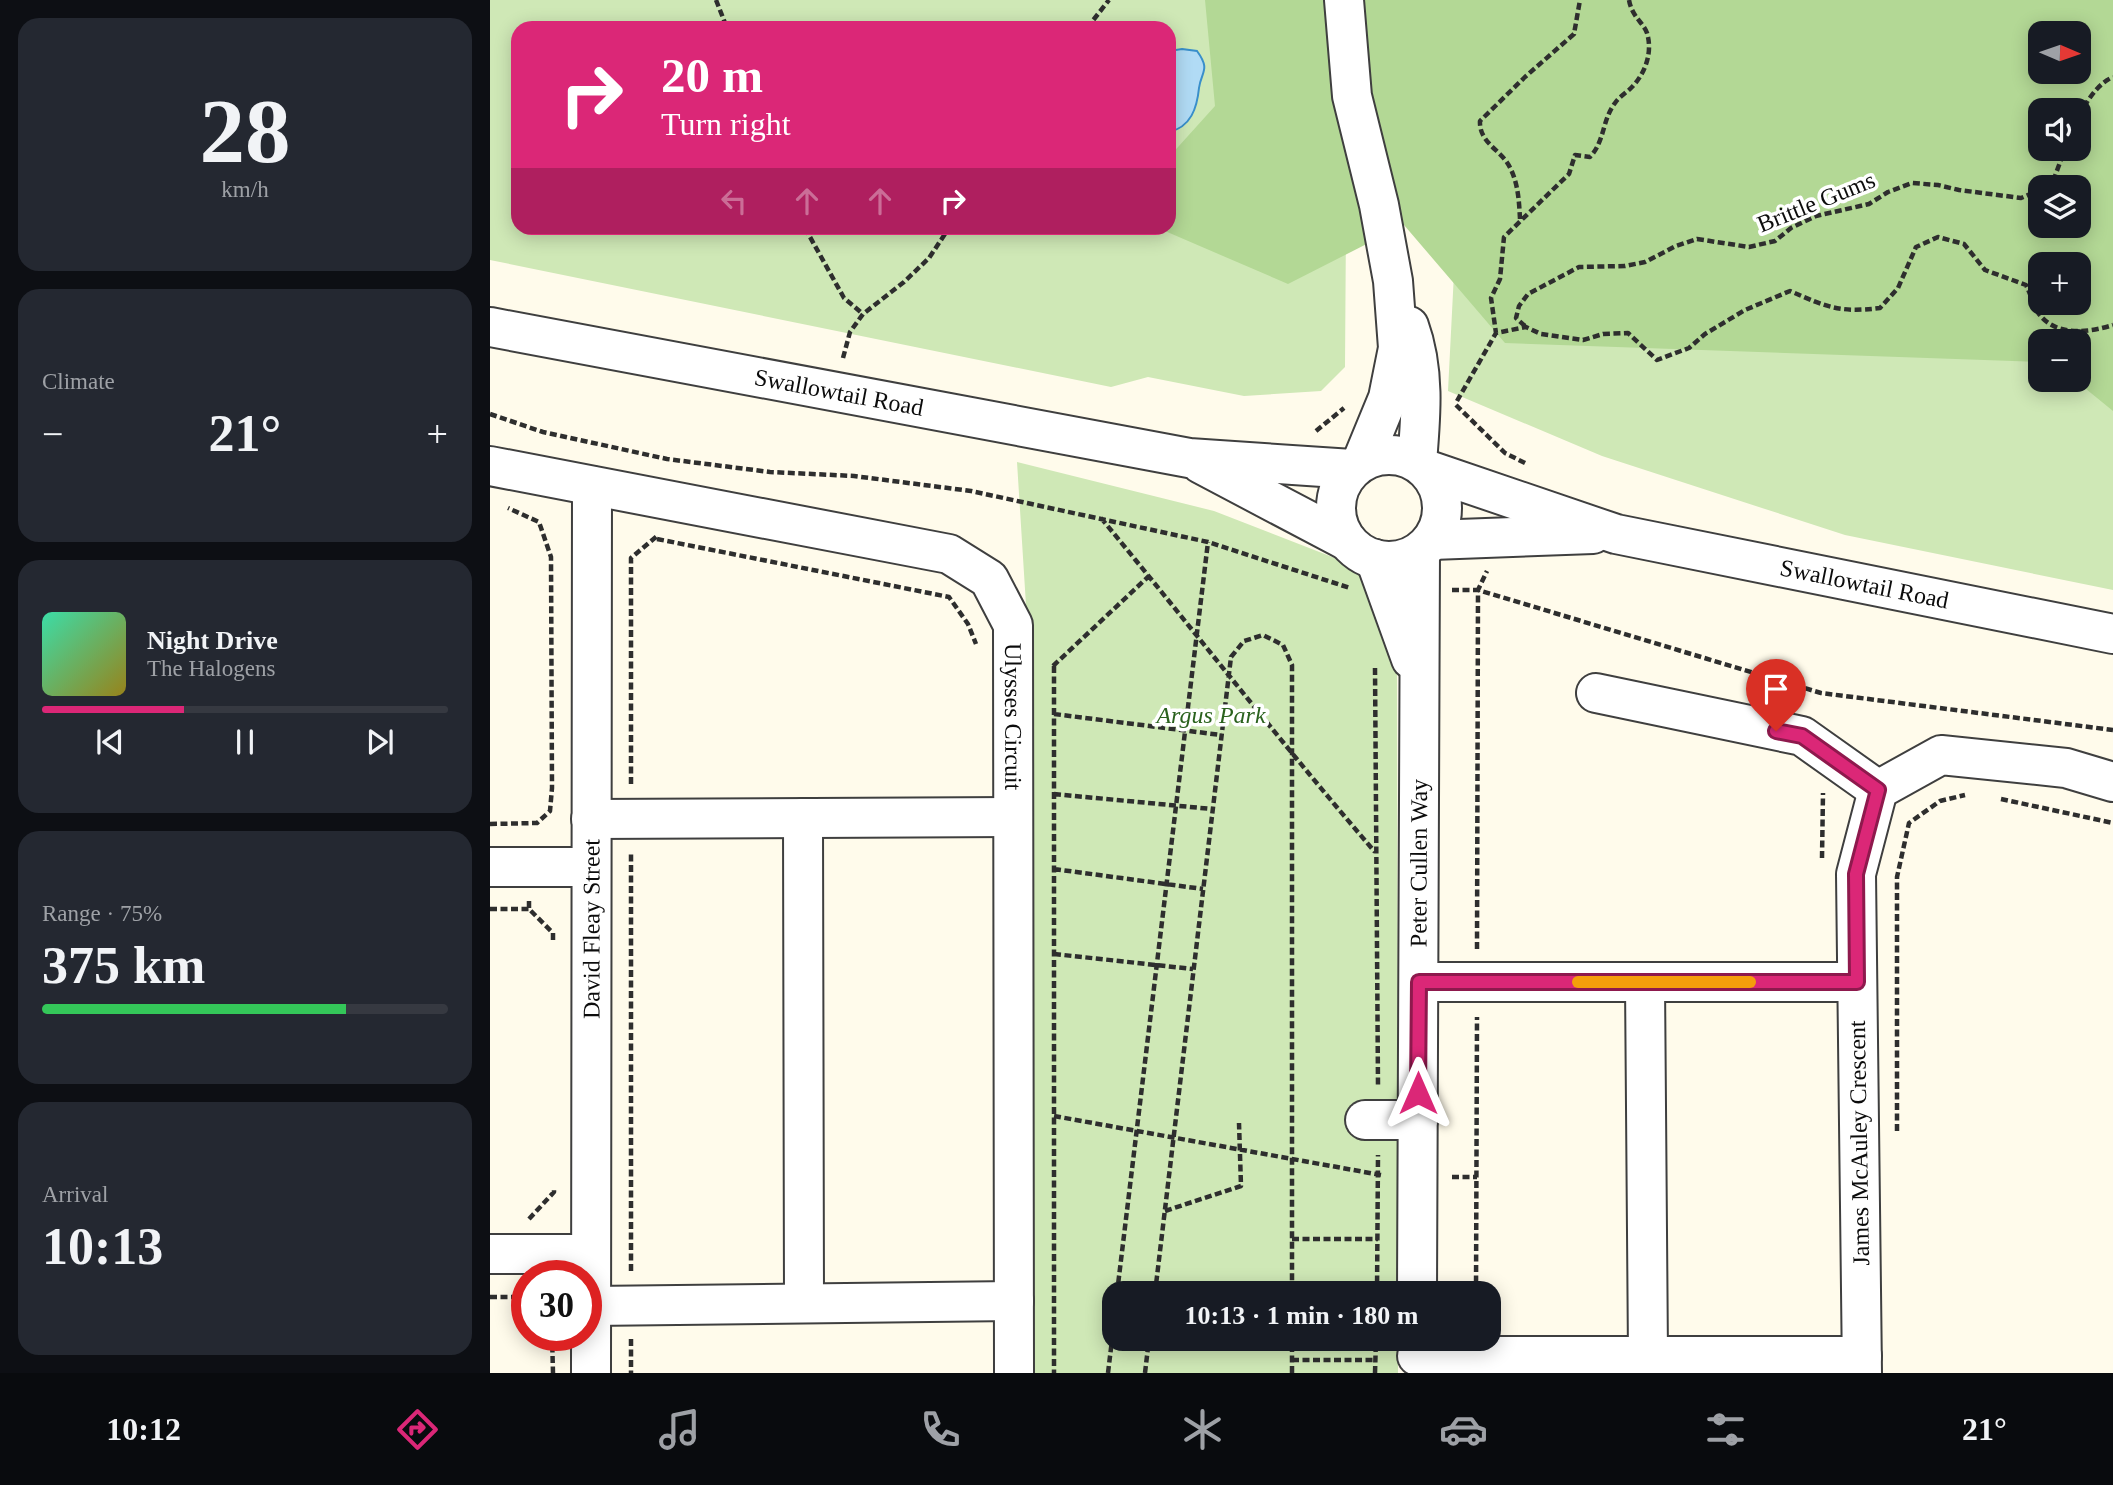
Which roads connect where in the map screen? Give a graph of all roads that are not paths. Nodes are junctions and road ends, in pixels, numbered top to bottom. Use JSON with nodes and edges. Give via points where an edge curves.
{"nodes":[{"id":1,"x":1344,"y":0,"type":"edge"},
{"id":2,"x":1393,"y":281,"type":"junction"},
{"id":3,"x":490,"y":327,"type":"edge"},
{"id":4,"x":1189,"y":458,"type":"junction"},
{"id":5,"x":1357,"y":465,"type":"junction"},
{"id":6,"x":490,"y":466,"type":"edge"},
{"id":7,"x":1423,"y":466,"type":"junction"},
{"id":8,"x":592,"y":486,"type":"junction"},
{"id":9,"x":1616,"y":534,"type":"junction"},
{"id":10,"x":1426,"y":546,"type":"junction"},
{"id":11,"x":1361,"y":564,"type":"junction"},
{"id":12,"x":2113,"y":634,"type":"edge"},
{"id":13,"x":1420,"y":684,"type":"junction"},
{"id":14,"x":1596,"y":693,"type":"dead end"},
{"id":15,"x":2113,"y":782,"type":"edge"},
{"id":16,"x":1878,"y":790,"type":"junction"},
{"id":17,"x":1013,"y":817,"type":"junction"},
{"id":18,"x":803,"y":818,"type":"junction"},
{"id":19,"x":591,"y":819,"type":"junction"},
{"id":20,"x":508,"y":867,"type":"edge"},
{"id":21,"x":591,"y":867,"type":"junction"},
{"id":22,"x":1419,"y":982,"type":"junction"},
{"id":23,"x":1645,"y":982,"type":"junction"},
{"id":24,"x":1857,"y":982,"type":"junction"},
{"id":25,"x":1371,"y":1120,"type":"road end"},
{"id":26,"x":1418,"y":1120,"type":"junction"},
{"id":27,"x":490,"y":1254,"type":"edge"},
{"id":28,"x":591,"y":1254,"type":"junction"},
{"id":29,"x":591,"y":1260,"type":"edge"},
{"id":30,"x":1417,"y":1281,"type":"edge"},
{"id":31,"x":1014,"y":1301,"type":"junction"},
{"id":32,"x":804,"y":1303,"type":"junction"},
{"id":33,"x":602,"y":1306,"type":"edge"},
{"id":34,"x":591,"y":1351,"type":"edge"},
{"id":35,"x":1417,"y":1356,"type":"edge"},
{"id":36,"x":1648,"y":1356,"type":"junction"},
{"id":37,"x":1862,"y":1364,"type":"edge"},
{"id":38,"x":591,"y":1373,"type":"edge"},
{"id":39,"x":1014,"y":1373,"type":"edge"}],
"edges":[{"from":1,"to":2,"type":"street","via":[[1352,96]]},
{"from":2,"to":5,"type":"street","via":[[1398,348],[1388,398]]},
{"from":2,"to":7,"type":"street","via":[[1416,345],[1423,401]]},
{"from":3,"to":4,"type":"street","name":"Swallowtail Road"},
{"from":4,"to":5,"type":"street","name":"Swallowtail Road"},
{"from":4,"to":11,"type":"street","name":"Swallowtail Road"},
{"from":5,"to":7,"type":"street","name":"Swallowtail Road","via":[[1390,454]]},
{"from":5,"to":11,"type":"street","via":[[1344,478],[1336,504],[1340,530]]},
{"from":6,"to":8,"type":"street","name":"Ulysses Circuit"},
{"from":7,"to":9,"type":"street","name":"Swallowtail Road"},
{"from":7,"to":10,"type":"street","via":[[1437,483],[1443,512]]},
{"from":8,"to":17,"type":"street","name":"Ulysses Circuit","via":[[949,554],[989,579],[1013,625]]},
{"from":8,"to":19,"type":"street","name":"David Fleay Street"},
{"from":9,"to":10,"type":"street","name":"Swallowtail Road"},
{"from":9,"to":12,"type":"street","name":"Swallowtail Road"},
{"from":10,"to":11,"type":"street","name":"Swallowtail Road","via":[[1398,561]]},
{"from":10,"to":13,"type":"street","name":"Peter Cullen Way"},
{"from":11,"to":13,"type":"street","name":"Peter Cullen Way"},
{"from":13,"to":22,"type":"street","name":"Peter Cullen Way"},
{"from":14,"to":16,"type":"street","via":[[1802,736]]},
{"from":15,"to":16,"type":"street","via":[[2066,768],[1941,755]]},
{"from":16,"to":24,"type":"street","name":"James McAuley Crescent","via":[[1856,874]]},
{"from":17,"to":18,"type":"street"},
{"from":17,"to":31,"type":"street","name":"Ulysses Circuit"},
{"from":18,"to":19,"type":"street"},
{"from":18,"to":32,"type":"street"},
{"from":19,"to":21,"type":"street","name":"David Fleay Street"},
{"from":20,"to":21,"type":"street"},
{"from":21,"to":28,"type":"street","name":"David Fleay Street"},
{"from":22,"to":23,"type":"street"},
{"from":22,"to":26,"type":"street","name":"Peter Cullen Way"},
{"from":23,"to":24,"type":"street"},
{"from":23,"to":36,"type":"street"},
{"from":24,"to":37,"type":"street","name":"James McAuley Crescent"},
{"from":25,"to":26,"type":"street"},
{"from":26,"to":30,"type":"street","name":"Peter Cullen Way"},
{"from":27,"to":28,"type":"street"},
{"from":28,"to":29,"type":"street","name":"David Fleay Street"},
{"from":31,"to":32,"type":"street"},
{"from":31,"to":39,"type":"street","name":"Ulysses Circuit"},
{"from":32,"to":33,"type":"street"},
{"from":34,"to":38,"type":"street","name":"David Fleay Street"},
{"from":35,"to":36,"type":"street"},
{"from":36,"to":37,"type":"street"}]}
